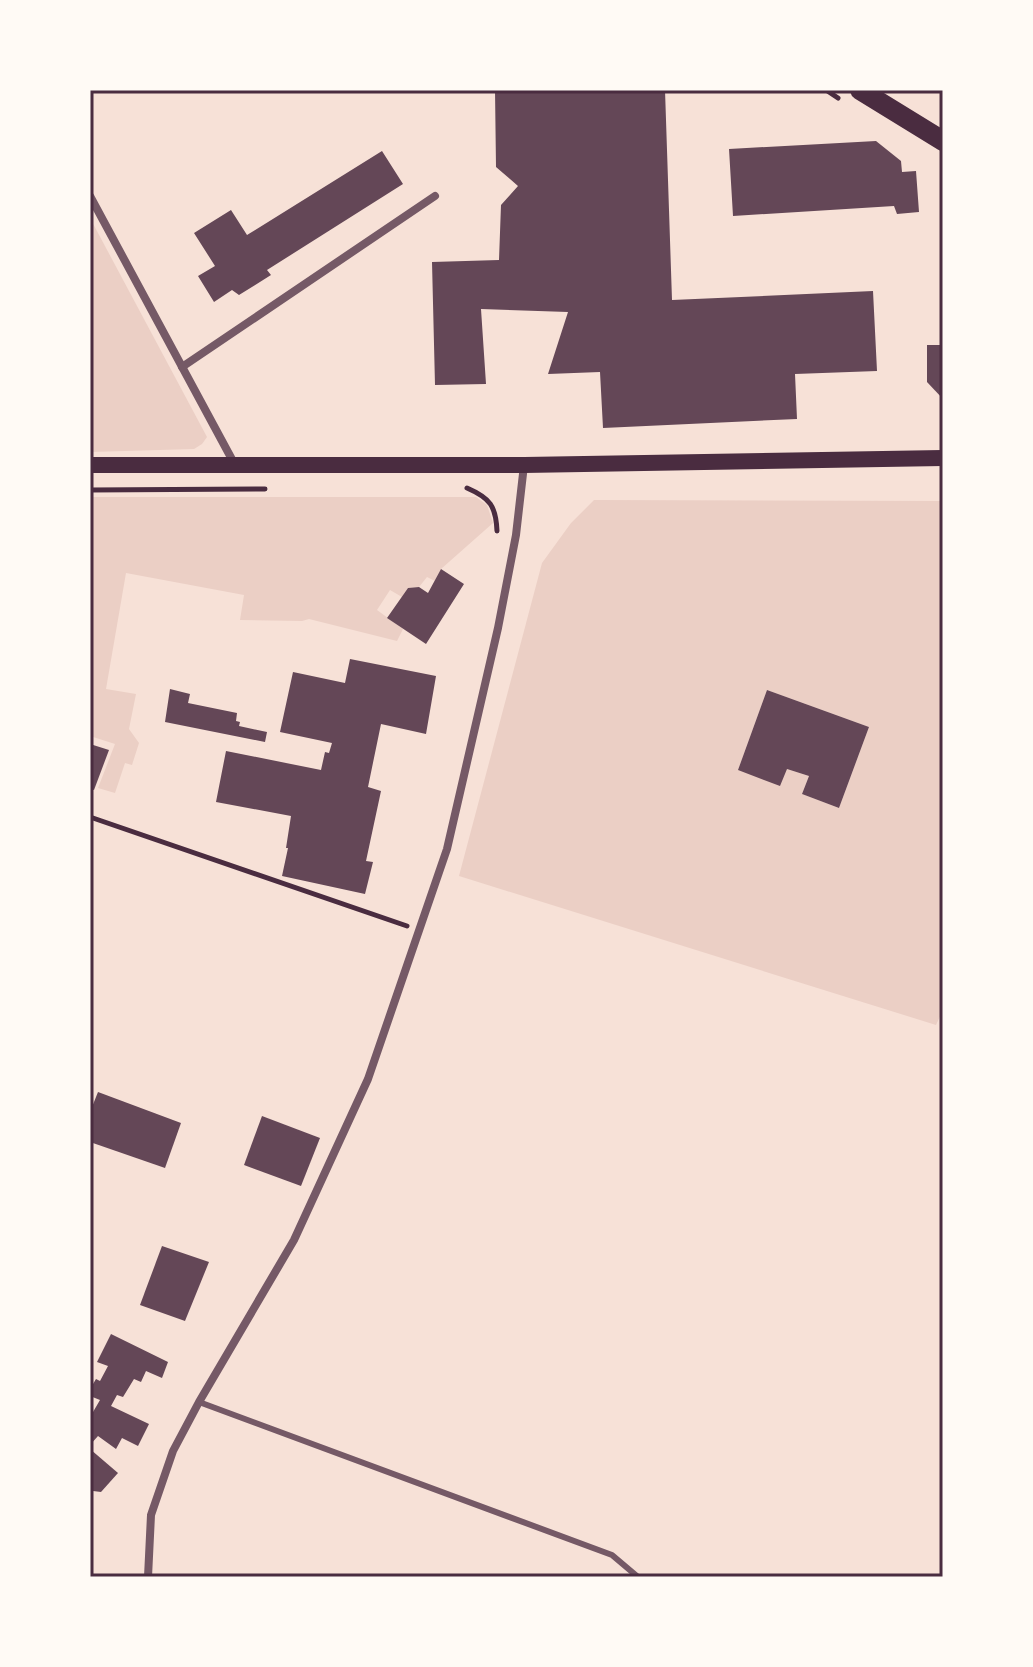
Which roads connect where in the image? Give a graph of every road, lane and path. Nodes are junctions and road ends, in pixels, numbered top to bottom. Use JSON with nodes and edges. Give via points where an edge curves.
{"nodes":[{"id":1,"x":860,"y":90,"type":"edge"},
{"id":2,"x":943,"y":141,"type":"edge"},
{"id":3,"x":90,"y":196,"type":"edge"},
{"id":4,"x":435,"y":196,"type":"dead end"},
{"id":5,"x":182,"y":367,"type":"junction"},
{"id":6,"x":943,"y":458,"type":"edge"},
{"id":7,"x":90,"y":465,"type":"edge"},
{"id":8,"x":235,"y":465,"type":"junction"},
{"id":9,"x":524,"y":465,"type":"junction"},
{"id":10,"x":452,"y":488,"type":"dead end"},
{"id":11,"x":279,"y":489,"type":"dead end"},
{"id":12,"x":90,"y":490,"type":"edge"},
{"id":13,"x":516,"y":535,"type":"junction"},
{"id":14,"x":90,"y":817,"type":"edge"},
{"id":15,"x":419,"y":931,"type":"junction"},
{"id":16,"x":199,"y":1402,"type":"junction"},
{"id":17,"x":148,"y":1577,"type":"edge"},
{"id":18,"x":638,"y":1577,"type":"edge"}],
"edges":[{"from":1,"to":2,"type":"main road"},
{"from":3,"to":5,"type":"street"},
{"from":4,"to":5,"type":"street"},
{"from":5,"to":8,"type":"street"},
{"from":6,"to":9,"type":"main road"},
{"from":7,"to":8,"type":"main road"},
{"from":8,"to":9,"type":"main road"},
{"from":9,"to":13,"type":"street"},
{"from":10,"to":13,"type":"path","via":[[468,488],[491,502],[497,531]]},
{"from":11,"to":12,"type":"path"},
{"from":13,"to":15,"type":"street","via":[[447,849]]},
{"from":14,"to":15,"type":"path"},
{"from":15,"to":16,"type":"street","via":[[368,1079],[294,1240]]},
{"from":16,"to":17,"type":"street","via":[[173,1451],[151,1515]]},
{"from":16,"to":18,"type":"lane","via":[[612,1555]]}]}
